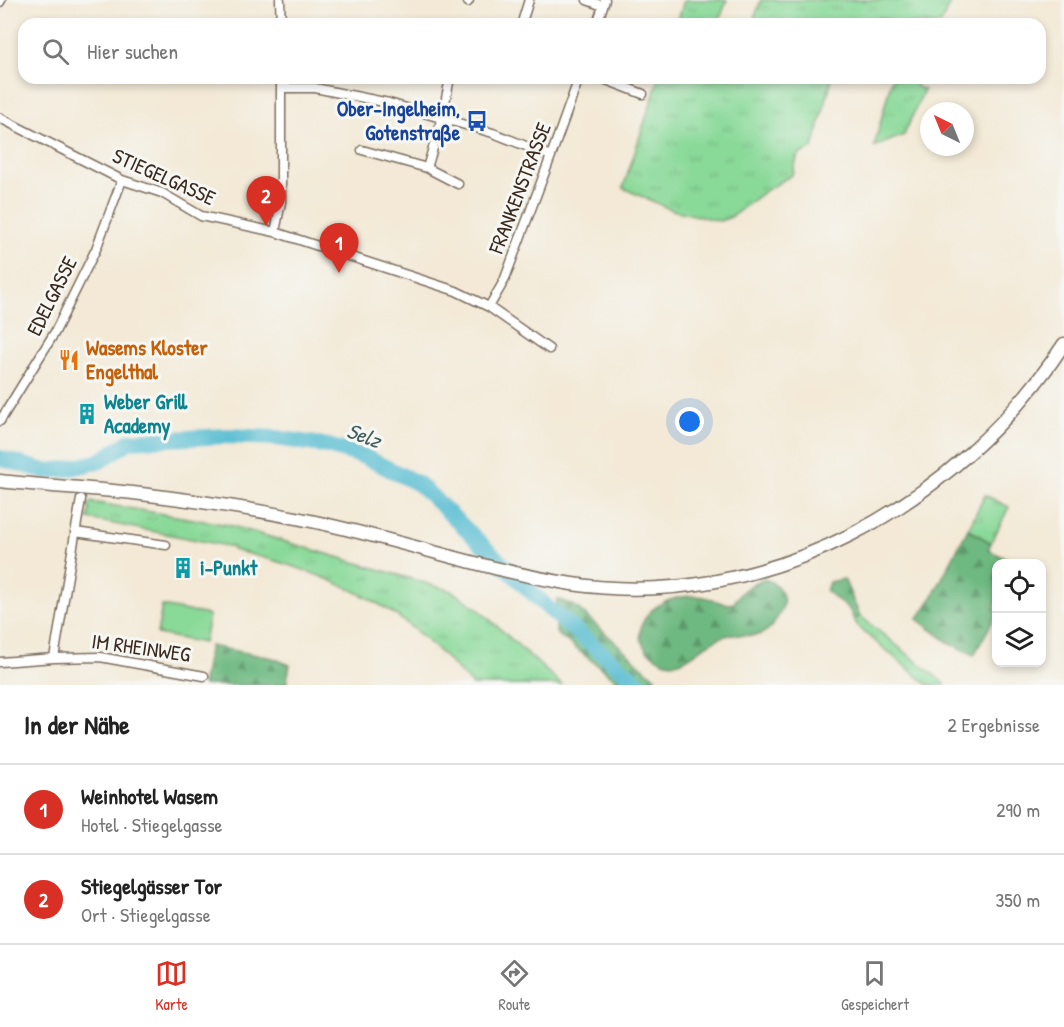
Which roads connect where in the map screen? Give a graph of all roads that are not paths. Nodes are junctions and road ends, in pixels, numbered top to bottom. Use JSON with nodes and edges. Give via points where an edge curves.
{"nodes":[{"id":1,"x":280,"y":0,"type":"edge"},
{"id":2,"x":530,"y":0,"type":"edge"},
{"id":3,"x":587,"y":0,"type":"edge"},
{"id":4,"x":604,"y":3,"type":"edge"},
{"id":5,"x":280,"y":18,"type":"edge"},
{"id":6,"x":523,"y":18,"type":"edge"},
{"id":7,"x":599,"y":18,"type":"edge"},
{"id":8,"x":281,"y":84,"type":"edge"},
{"id":9,"x":449,"y":84,"type":"edge"},
{"id":10,"x":577,"y":84,"type":"edge"},
{"id":11,"x":617,"y":84,"type":"edge"},
{"id":12,"x":281,"y":88,"type":"junction"},
{"id":13,"x":643,"y":94,"type":"dead end"},
{"id":14,"x":0,"y":118,"type":"edge"},
{"id":15,"x":442,"y":118,"type":"junction"},
{"id":16,"x":362,"y":150,"type":"dead end"},
{"id":17,"x":552,"y":156,"type":"junction"},
{"id":18,"x":427,"y":168,"type":"junction"},
{"id":19,"x":122,"y":180,"type":"junction"},
{"id":20,"x":458,"y":184,"type":"dead end"},
{"id":21,"x":275,"y":232,"type":"junction"},
{"id":22,"x":489,"y":307,"type":"junction"},
{"id":23,"x":1064,"y":344,"type":"edge"},
{"id":24,"x":549,"y":349,"type":"dead end"},
{"id":25,"x":0,"y":421,"type":"edge"},
{"id":26,"x":0,"y":481,"type":"edge"},
{"id":27,"x":81,"y":499,"type":"dead end"},
{"id":28,"x":75,"y":532,"type":"junction"},
{"id":29,"x":166,"y":544,"type":"dead end"},
{"id":30,"x":54,"y":658,"type":"junction"},
{"id":31,"x":0,"y":662,"type":"edge"},
{"id":32,"x":204,"y":676,"type":"dead end"}],
"edges":[{"from":1,"to":5,"type":"street"},
{"from":2,"to":6,"type":"street"},
{"from":3,"to":4,"type":"street"},
{"from":4,"to":7,"type":"street"},
{"from":8,"to":12,"type":"street"},
{"from":9,"to":15,"type":"street"},
{"from":10,"to":17,"type":"street","name":"FRANKENSTRASSE"},
{"from":11,"to":13,"type":"street"},
{"from":12,"to":15,"type":"street","via":[[315,88]]},
{"from":12,"to":21,"type":"street","via":[[281,202]]},
{"from":14,"to":19,"type":"street","name":"STIEGELGASSE"},
{"from":15,"to":17,"type":"street"},
{"from":15,"to":18,"type":"street"},
{"from":16,"to":18,"type":"street"},
{"from":17,"to":22,"type":"street","name":"FRANKENSTRASSE","via":[[504,281]]},
{"from":18,"to":20,"type":"street"},
{"from":19,"to":21,"type":"street","name":"STIEGELGASSE","via":[[162,193],[201,216]]},
{"from":19,"to":25,"type":"street","name":"EDELGASSE","via":[[96,249],[55,332]]},
{"from":21,"to":22,"type":"street","name":"STIEGELGASSE","via":[[456,291]]},
{"from":22,"to":24,"type":"street","name":"STIEGELGASSE"},
{"from":23,"to":26,"type":"main road","via":[[1015,410],[957,466],[876,522],[796,558],[725,578],[676,586],[572,584],[522,575],[338,526],[219,504]]},
{"from":27,"to":28,"type":"street"},
{"from":28,"to":29,"type":"street"},
{"from":28,"to":30,"type":"street"},
{"from":30,"to":31,"type":"street","name":"IM RHEINWEG"},
{"from":30,"to":32,"type":"street","name":"IM RHEINWEG","via":[[100,657]]}]}
